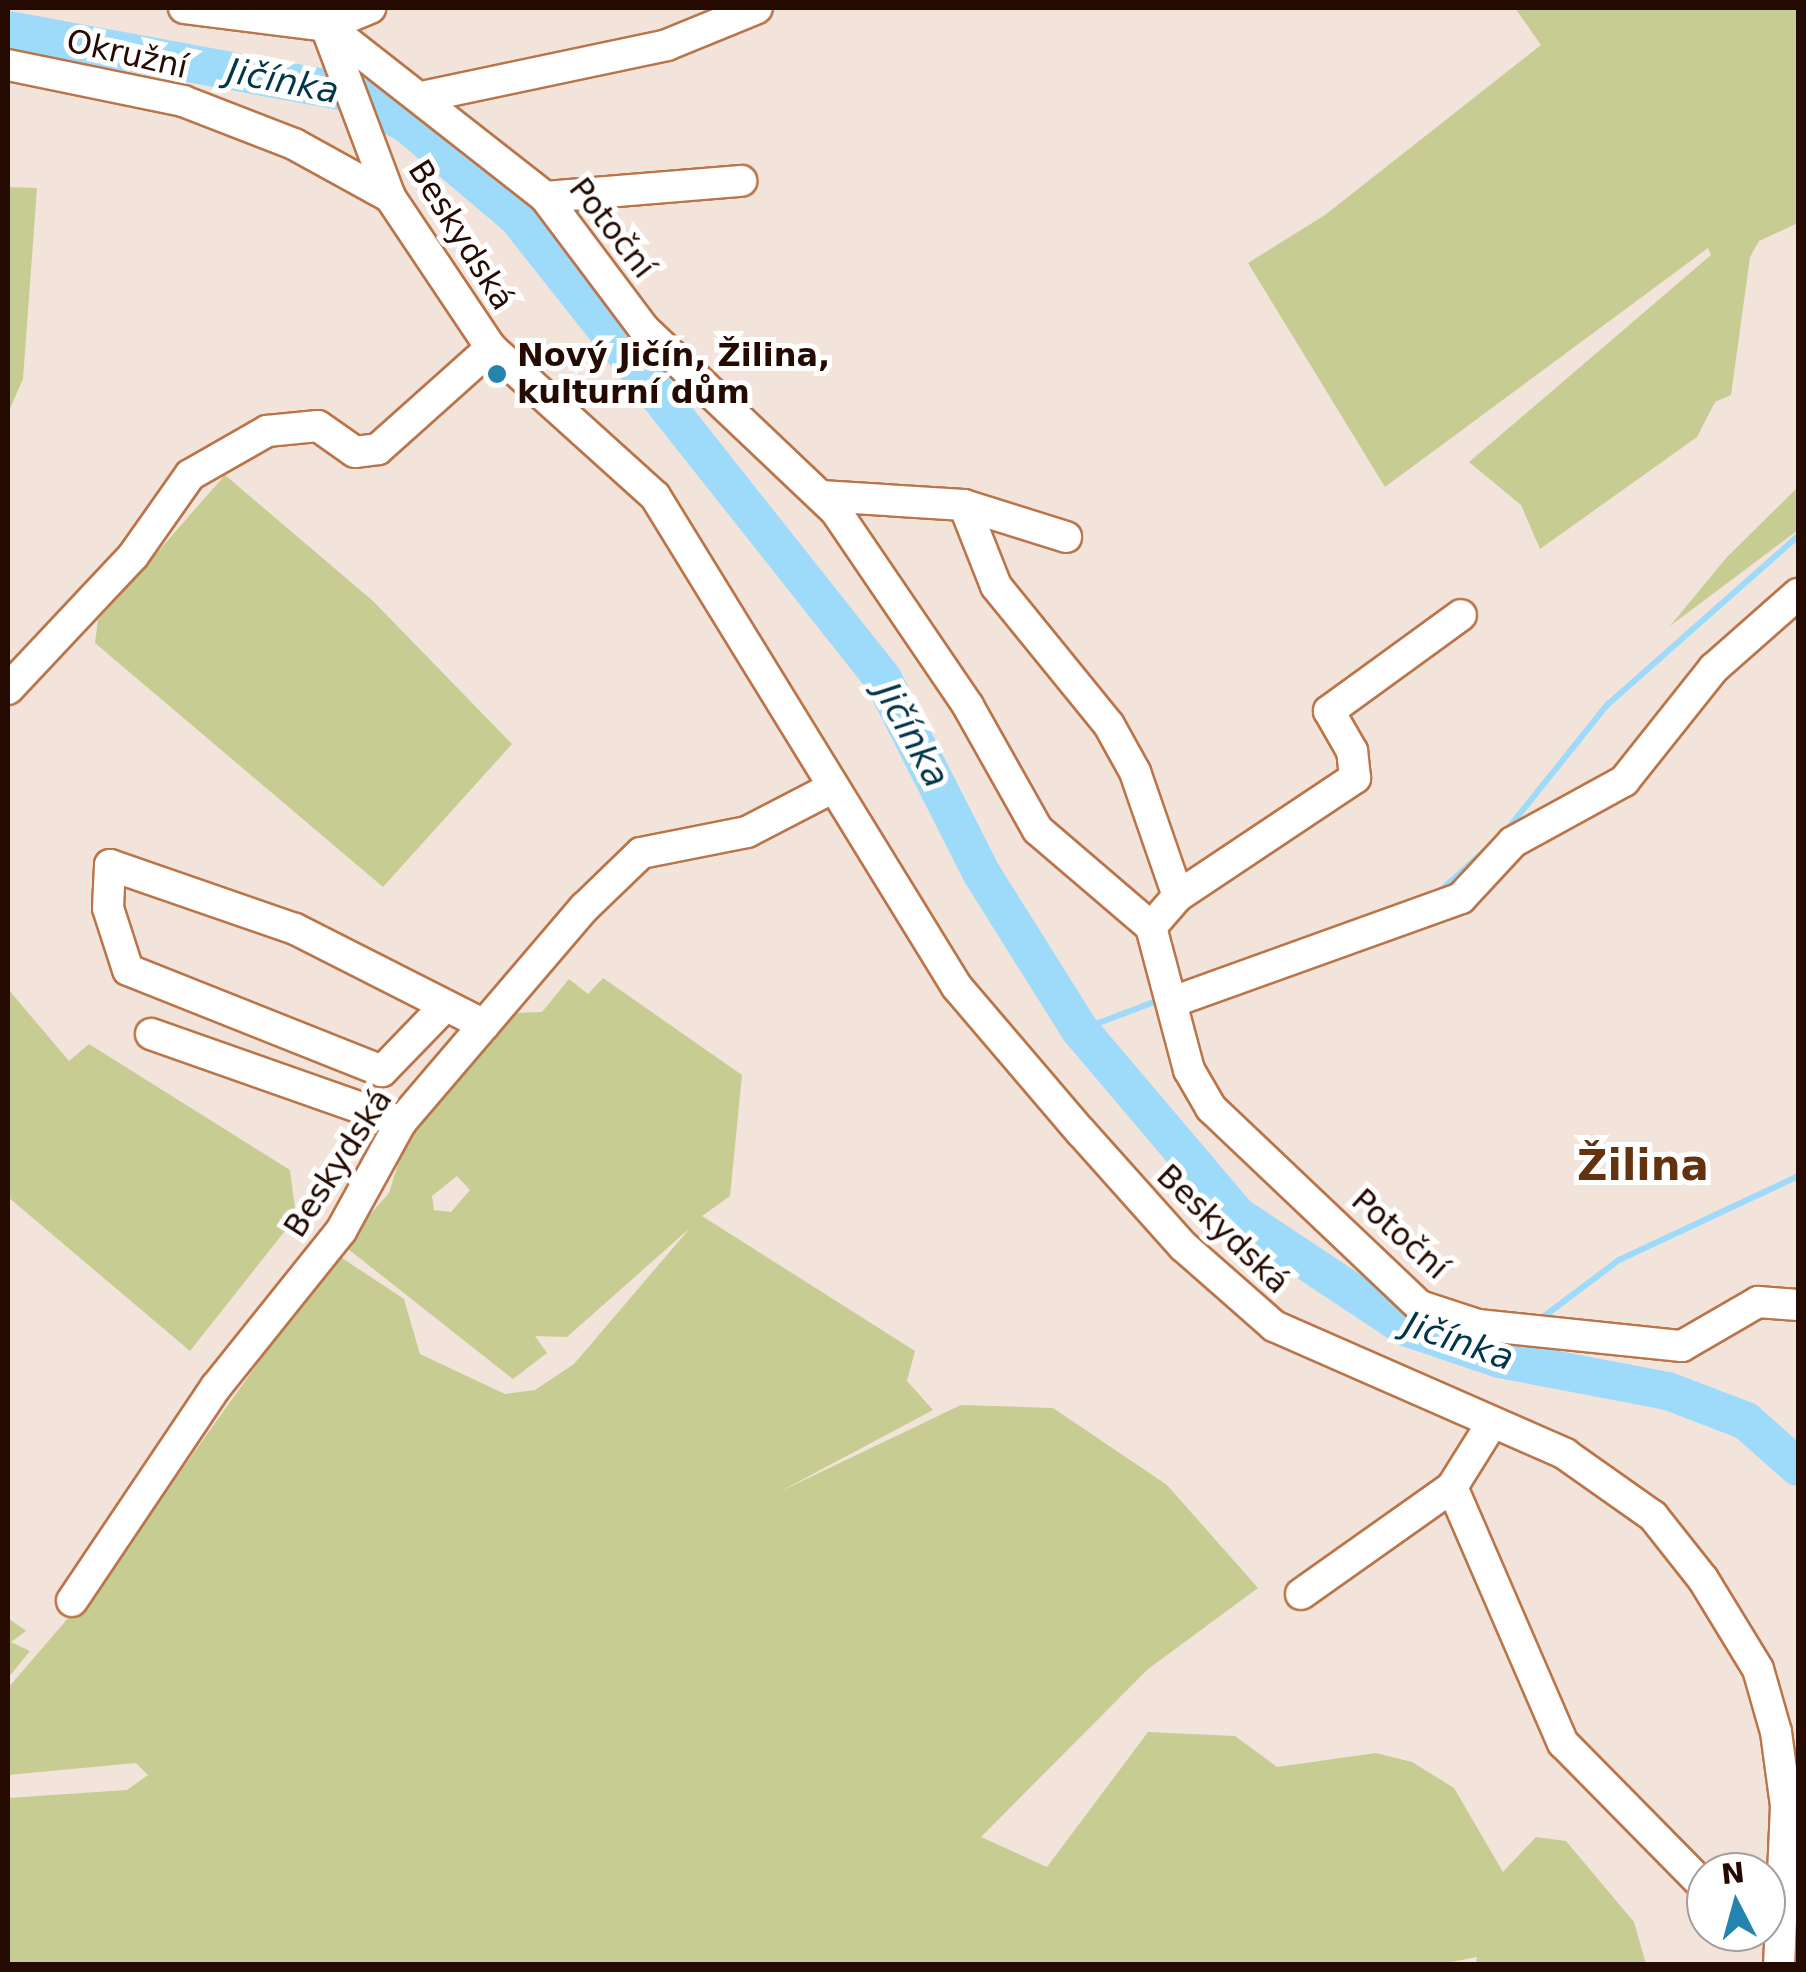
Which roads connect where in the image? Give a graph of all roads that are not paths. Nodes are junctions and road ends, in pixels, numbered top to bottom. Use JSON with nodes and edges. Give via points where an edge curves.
{"nodes":[{"id":1,"x":184,"y":8,"type":"edge"},
{"id":2,"x":370,"y":8,"type":"edge"},
{"id":3,"x":757,"y":8,"type":"edge"},
{"id":4,"x":327,"y":29,"type":"edge"},
{"id":5,"x":8,"y":65,"type":"edge"},
{"id":6,"x":426,"y":96,"type":"junction"},
{"id":7,"x":741,"y":181,"type":"dead end"},
{"id":8,"x":545,"y":196,"type":"junction"},
{"id":9,"x":390,"y":197,"type":"junction"},
{"id":10,"x":491,"y":348,"type":"junction"},
{"id":11,"x":822,"y":496,"type":"junction"},
{"id":12,"x":964,"y":505,"type":"junction"},
{"id":13,"x":1066,"y":537,"type":"dead end"},
{"id":14,"x":1798,"y":594,"type":"edge"},
{"id":15,"x":1461,"y":615,"type":"dead end"},
{"id":16,"x":8,"y":689,"type":"edge"},
{"id":17,"x":832,"y":788,"type":"junction"},
{"id":18,"x":1178,"y":896,"type":"junction"},
{"id":19,"x":1151,"y":926,"type":"junction"},
{"id":20,"x":1175,"y":1001,"type":"junction"},
{"id":21,"x":445,"y":1006,"type":"junction"},
{"id":22,"x":484,"y":1025,"type":"junction"},
{"id":23,"x":151,"y":1034,"type":"dead end"},
{"id":24,"x":401,"y":1122,"type":"junction"},
{"id":25,"x":1798,"y":1306,"type":"edge"},
{"id":26,"x":1492,"y":1422,"type":"junction"},
{"id":27,"x":1452,"y":1487,"type":"junction"},
{"id":28,"x":1301,"y":1594,"type":"dead end"},
{"id":29,"x":72,"y":1601,"type":"dead end"},
{"id":30,"x":1686,"y":1868,"type":"edge"},
{"id":31,"x":1779,"y":1960,"type":"edge"}],
"edges":[{"from":1,"to":4,"type":"street"},
{"from":2,"to":4,"type":"street"},
{"from":3,"to":6,"type":"street","via":[[667,45]]},
{"from":4,"to":6,"type":"street","name":"Potoční"},
{"from":4,"to":9,"type":"street","name":"Beskydská"},
{"from":5,"to":9,"type":"street","name":"Okružní","via":[[183,102],[294,144]]},
{"from":6,"to":8,"type":"street","name":"Potoční"},
{"from":7,"to":8,"type":"street"},
{"from":8,"to":11,"type":"street","name":"Potoční","via":[[644,330]]},
{"from":9,"to":10,"type":"street","name":"Beskydská"},
{"from":10,"to":16,"type":"street","via":[[378,449],[355,452],[318,426],[267,432],[190,475],[133,556]]},
{"from":10,"to":17,"type":"street","name":"Beskydská","via":[[655,496]]},
{"from":11,"to":12,"type":"street"},
{"from":11,"to":19,"type":"street","name":"Potoční","via":[[968,706],[1038,830]]},
{"from":12,"to":13,"type":"street"},
{"from":12,"to":18,"type":"street","via":[[996,586],[1109,725]]},
{"from":14,"to":20,"type":"street","via":[[1714,668],[1624,781],[1513,842],[1461,898]]},
{"from":15,"to":18,"type":"street","via":[[1328,711],[1352,751],[1355,778]]},
{"from":17,"to":22,"type":"street","name":"Beskydská","via":[[747,832],[641,853]]},
{"from":17,"to":26,"type":"street","name":"Beskydská","via":[[957,987],[1231,1294],[1313,1348]]},
{"from":18,"to":19,"type":"street"},
{"from":19,"to":20,"type":"street","name":"Potoční"},
{"from":20,"to":25,"type":"street","name":"Potoční","via":[[1188,1070],[1211,1108],[1420,1306],[1478,1326],[1682,1346],[1758,1302]]},
{"from":21,"to":21,"type":"street","via":[[295,930],[110,865],[108,908],[128,970],[382,1071]]},
{"from":21,"to":22,"type":"street"},
{"from":22,"to":24,"type":"street","name":"Beskydská"},
{"from":23,"to":24,"type":"street"},
{"from":24,"to":29,"type":"street","name":"Beskydská","via":[[341,1230],[216,1387]]},
{"from":26,"to":27,"type":"street"},
{"from":26,"to":31,"type":"street","name":"Beskydská","via":[[1566,1454],[1654,1516],[1758,1669],[1785,1784]]},
{"from":27,"to":28,"type":"street"},
{"from":27,"to":30,"type":"street","via":[[1563,1744]]}]}
